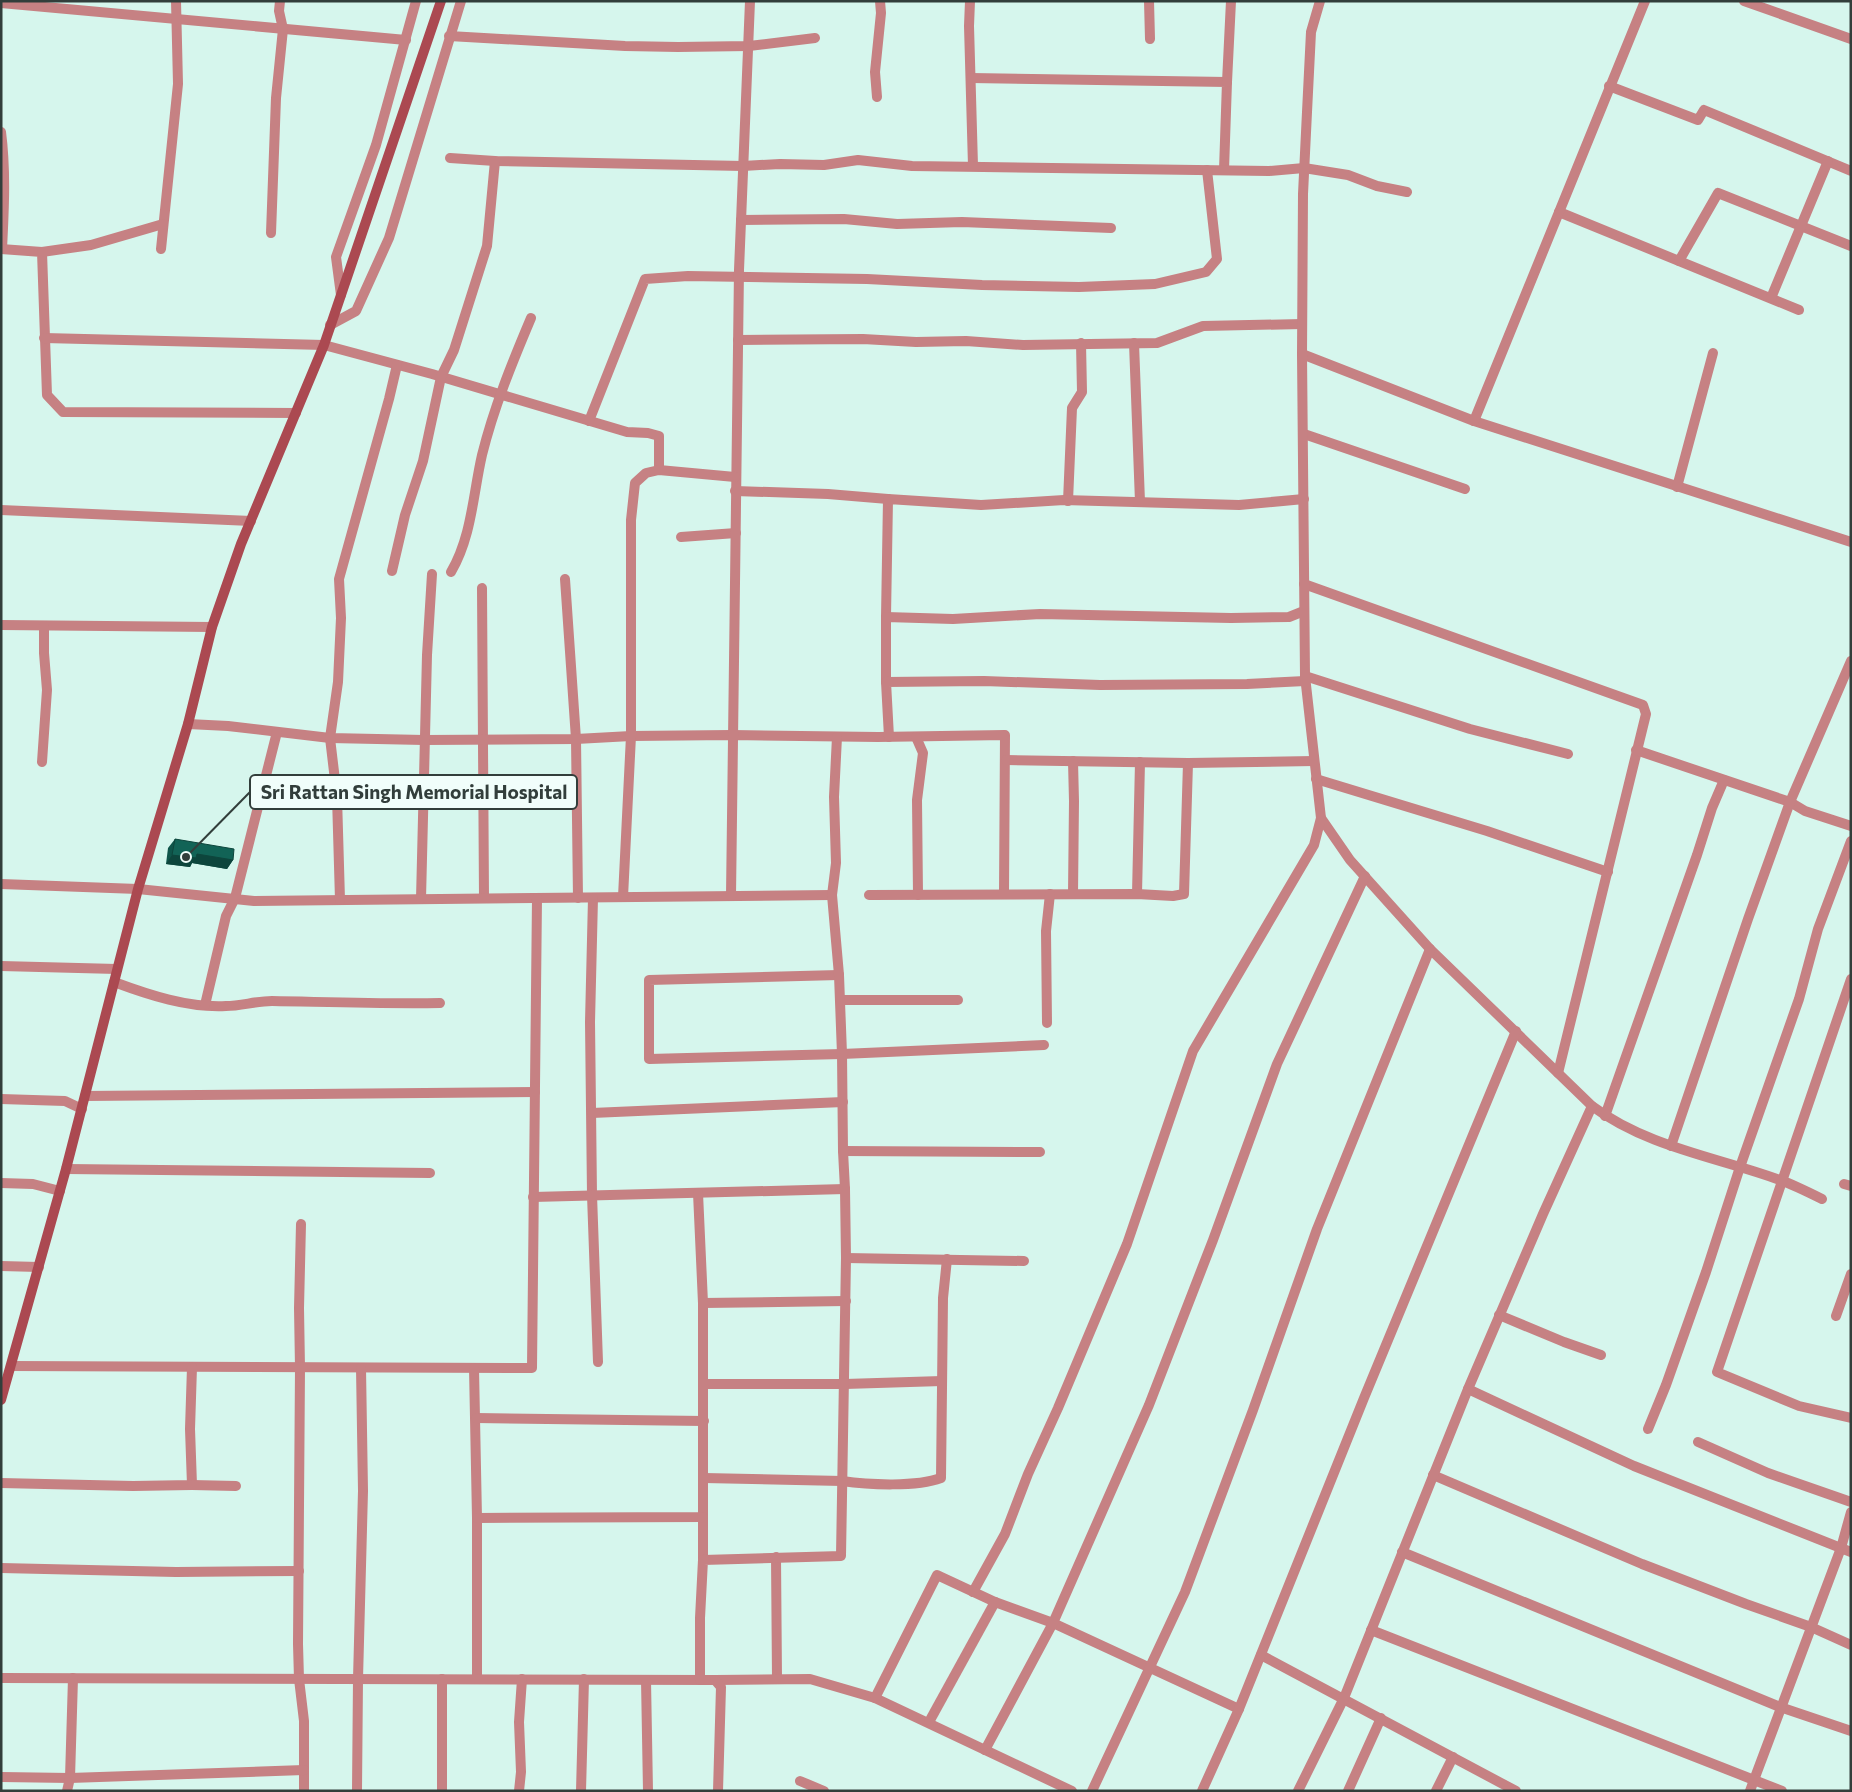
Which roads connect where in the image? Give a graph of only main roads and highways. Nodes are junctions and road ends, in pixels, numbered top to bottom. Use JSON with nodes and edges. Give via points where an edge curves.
{"nodes":[{"id":1,"x":441,"y":1,"type":"edge"},
{"id":2,"x":7,"y":1370,"type":"edge"},
{"id":3,"x":1,"y":1400,"type":"edge"}],
"edges":[{"from":1,"to":2,"type":"main road","via":[[324,345],[251,521],[212,627],[188,724],[138,889],[66,1170]]},
{"from":2,"to":3,"type":"main road"}]}
